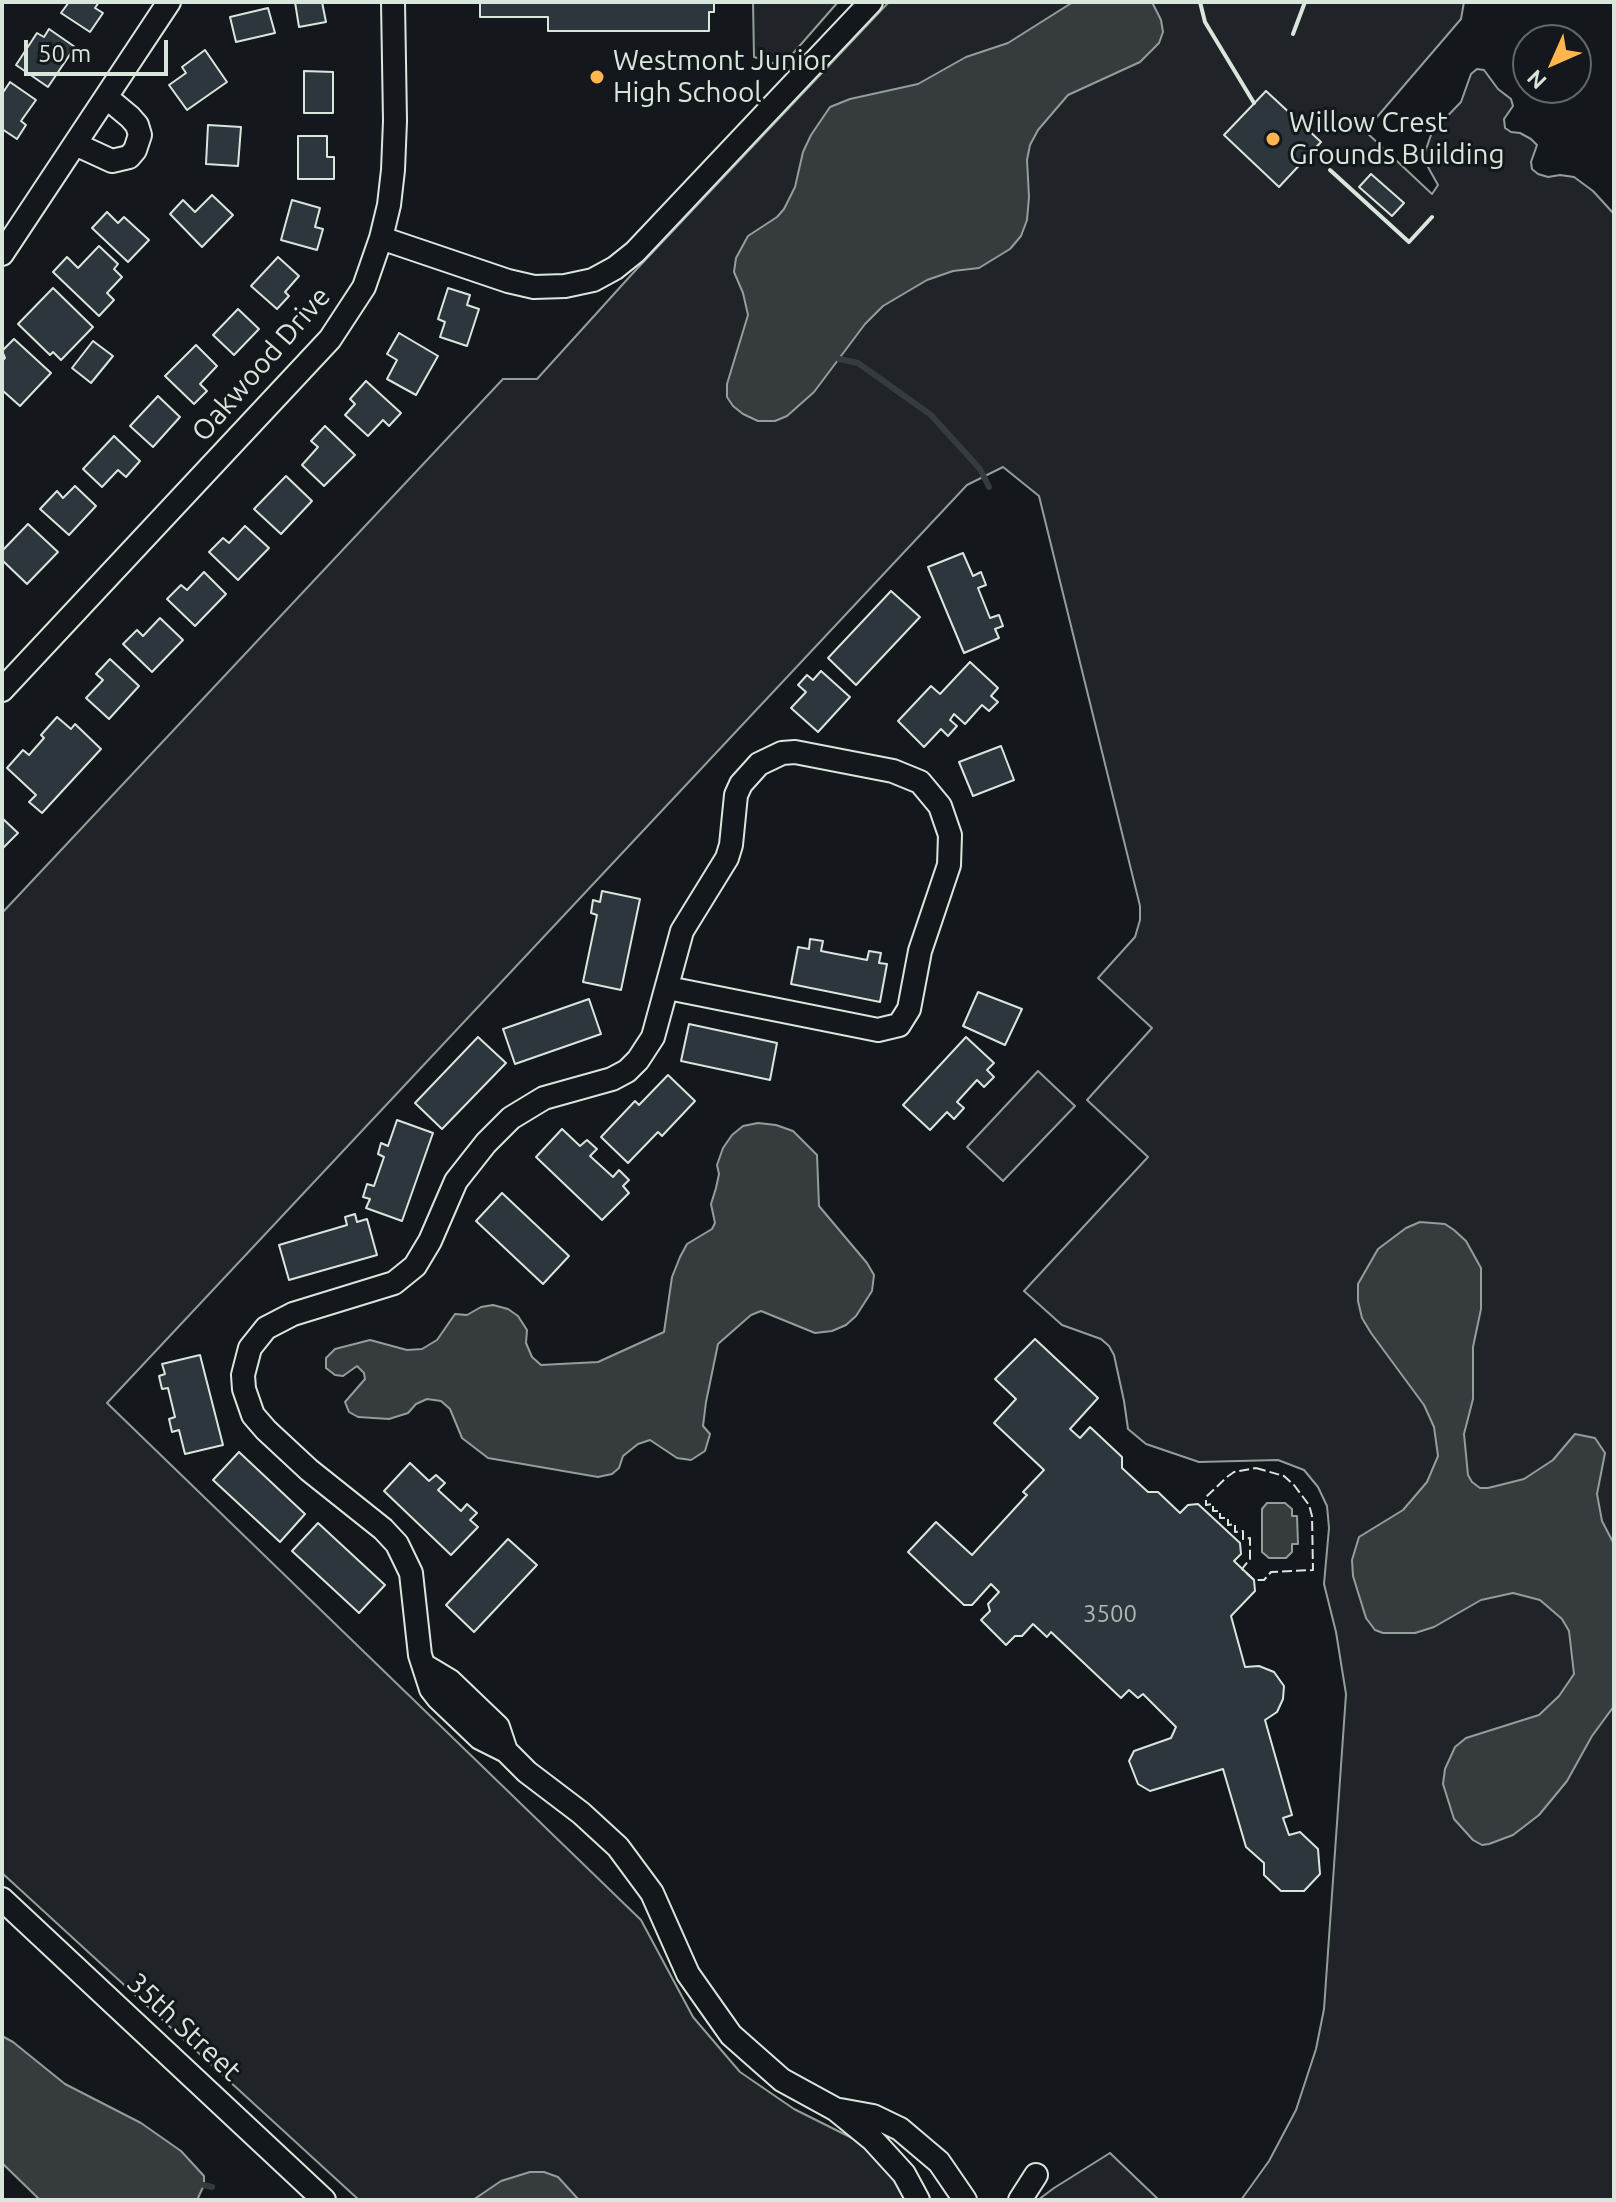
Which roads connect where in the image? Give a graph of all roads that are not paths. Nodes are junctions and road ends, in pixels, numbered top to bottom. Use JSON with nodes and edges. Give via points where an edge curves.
{"nodes":[{"id":1,"x":169,"y":2,"type":"edge"},
{"id":2,"x":393,"y":2,"type":"edge"},
{"id":3,"x":871,"y":2,"type":"edge"},
{"id":4,"x":106,"y":97,"type":"junction"},
{"id":5,"x":75,"y":144,"type":"junction"},
{"id":6,"x":381,"y":238,"type":"junction"},
{"id":7,"x":2,"y":254,"type":"edge"},
{"id":8,"x":2,"y":690,"type":"edge"},
{"id":9,"x":668,"y":988,"type":"junction"},
{"id":10,"x":2,"y":1899,"type":"edge"},
{"id":11,"x":835,"y":2109,"type":"junction"},
{"id":12,"x":1036,"y":2175,"type":"dead end"},
{"id":13,"x":324,"y":2200,"type":"edge"},
{"id":14,"x":918,"y":2200,"type":"edge"},
{"id":15,"x":965,"y":2200,"type":"edge"},
{"id":16,"x":1020,"y":2200,"type":"edge"}],
"edges":[{"from":1,"to":4,"type":"street"},
{"from":2,"to":6,"type":"street","name":"Oakwood Drive","via":[[393,170]]},
{"from":3,"to":6,"type":"street","via":[[635,252],[593,280],[534,287]]},
{"from":4,"to":5,"type":"street"},
{"from":4,"to":5,"type":"street","via":[[137,125],[135,150],[112,161]]},
{"from":5,"to":7,"type":"street"},
{"from":6,"to":8,"type":"street","name":"Oakwood Drive","via":[[364,287],[330,339]]},
{"from":9,"to":9,"type":"street","via":[[878,1030],[899,1025],[909,1009],[920,951],[949,865],[950,835],[940,806],[920,782],[893,771],[808,753],[782,753],[759,764],[736,795],[727,858],[682,931]]},
{"from":9,"to":11,"type":"street","via":[[653,1037],[627,1071],[544,1098],[495,1134],[456,1181],[430,1241],[405,1276],[380,1289],[279,1319],[256,1337],[243,1375],[247,1403],[266,1430],[397,1544],[411,1573],[425,1666],[450,1681],[498,1727],[506,1751],[527,1772],[618,1847],[652,1893],[688,1974],[731,2035],[782,2080]]},
{"from":10,"to":13,"type":"street","name":"35th Street"},
{"from":11,"to":14,"type":"street","via":[[891,2158]]},
{"from":11,"to":15,"type":"street","via":[[873,2116],[900,2129],[939,2162]]},
{"from":12,"to":16,"type":"street"}]}
